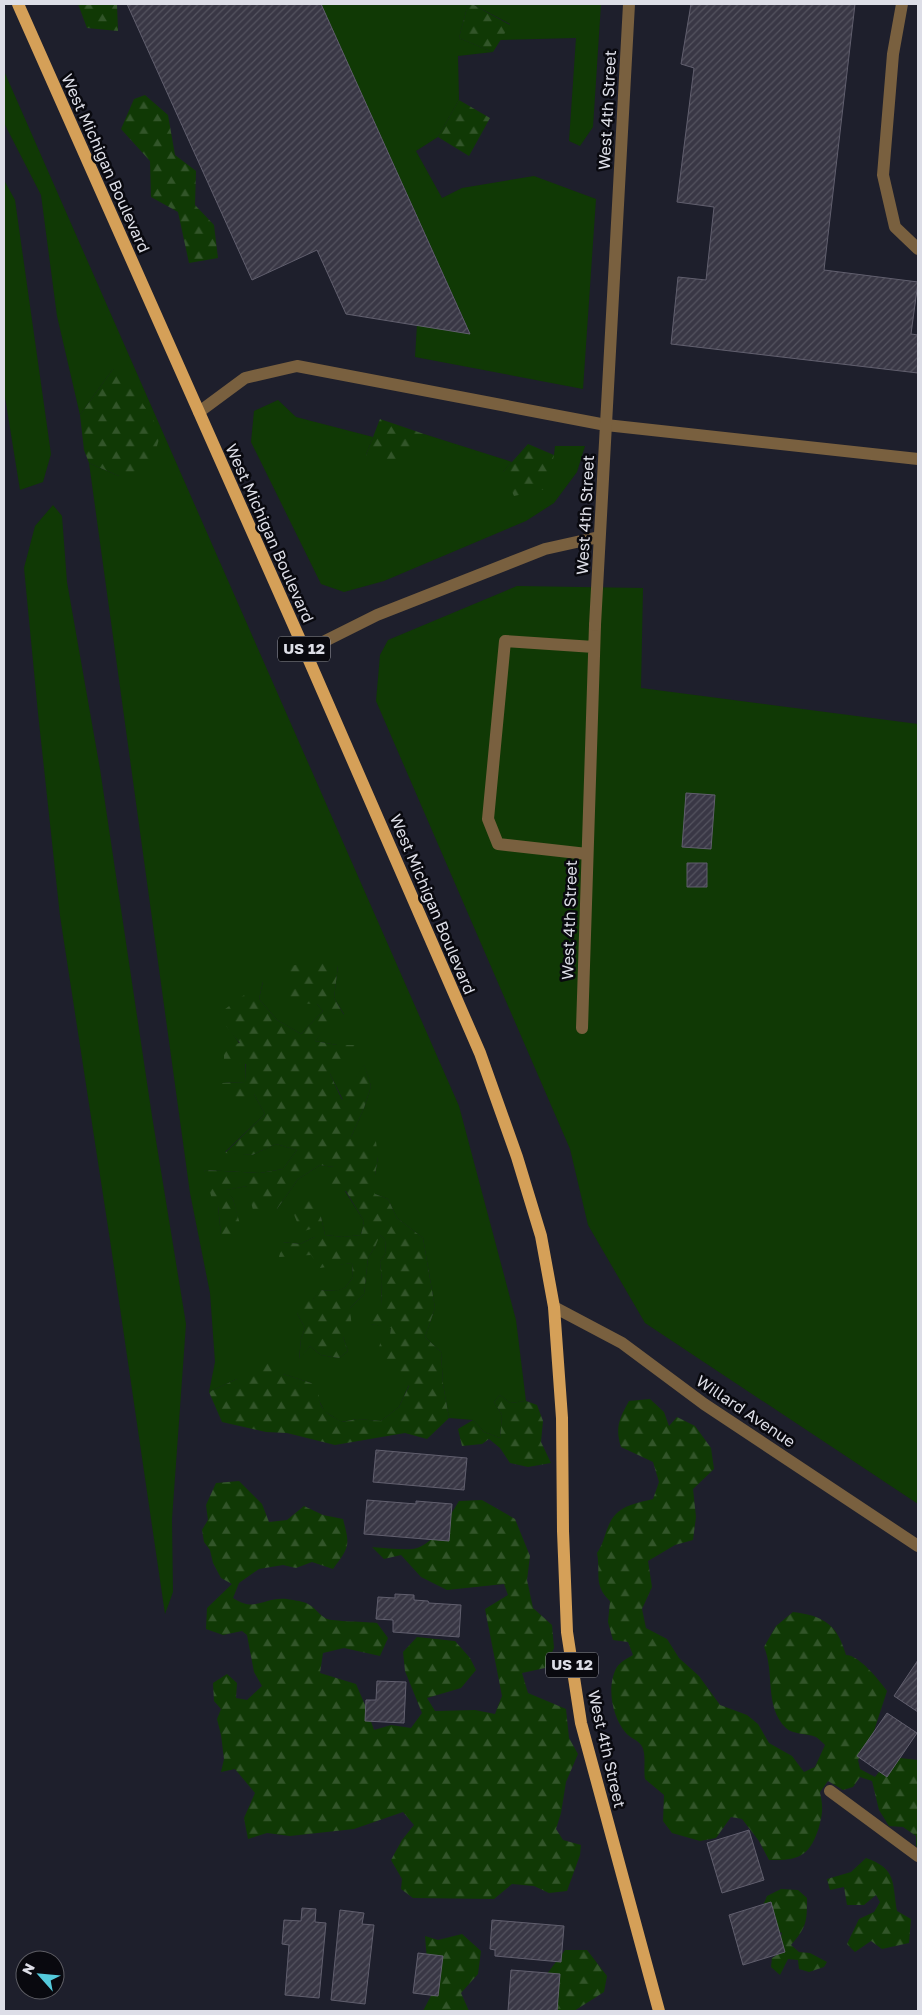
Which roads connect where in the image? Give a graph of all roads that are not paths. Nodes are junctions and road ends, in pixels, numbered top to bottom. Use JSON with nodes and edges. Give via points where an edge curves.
{"nodes":[{"id":1,"x":18,"y":4,"type":"edge"},
{"id":2,"x":629,"y":4,"type":"edge"},
{"id":3,"x":902,"y":4,"type":"edge"},
{"id":4,"x":918,"y":249,"type":"edge"},
{"id":5,"x":199,"y":412,"type":"junction"},
{"id":6,"x":606,"y":425,"type":"junction"},
{"id":7,"x":918,"y":459,"type":"edge"},
{"id":8,"x":599,"y":537,"type":"junction"},
{"id":9,"x":594,"y":647,"type":"junction"},
{"id":10,"x":305,"y":651,"type":"junction"},
{"id":11,"x":587,"y":854,"type":"junction"},
{"id":12,"x":582,"y":1028,"type":"dead end"},
{"id":13,"x":554,"y":1307,"type":"junction"},
{"id":14,"x":918,"y":1546,"type":"edge"},
{"id":15,"x":830,"y":1791,"type":"dead end"},
{"id":16,"x":918,"y":1856,"type":"edge"},
{"id":17,"x":659,"y":2011,"type":"edge"}],
"edges":[{"from":1,"to":5,"type":"main road","name":"West Michigan Boulevard","number":"US 12"},
{"from":2,"to":6,"type":"street","name":"West 4th Street"},
{"from":3,"to":4,"type":"street","via":[[893,54],[883,175],[895,227]]},
{"from":5,"to":6,"type":"street","via":[[245,378],[297,366]]},
{"from":5,"to":10,"type":"main road","name":"West Michigan Boulevard","number":"US 12"},
{"from":6,"to":7,"type":"street"},
{"from":6,"to":8,"type":"street","name":"West 4th Street"},
{"from":8,"to":9,"type":"street","name":"West 4th Street"},
{"from":8,"to":10,"type":"street","via":[[545,549],[378,615]]},
{"from":9,"to":11,"type":"street","name":"West 4th Street"},
{"from":9,"to":11,"type":"street","via":[[505,641],[488,819],[498,844]]},
{"from":10,"to":13,"type":"main road","name":"West Michigan Boulevard","number":"US 12","via":[[480,1053],[541,1236]]},
{"from":11,"to":12,"type":"street","name":"West 4th Street"},
{"from":13,"to":14,"type":"street","name":"Willard Avenue","via":[[622,1343],[704,1404]]},
{"from":13,"to":17,"type":"main road","name":"West 4th Street","number":"US 12","via":[[562,1418],[567,1632],[581,1723]]},
{"from":15,"to":16,"type":"street"}]}
